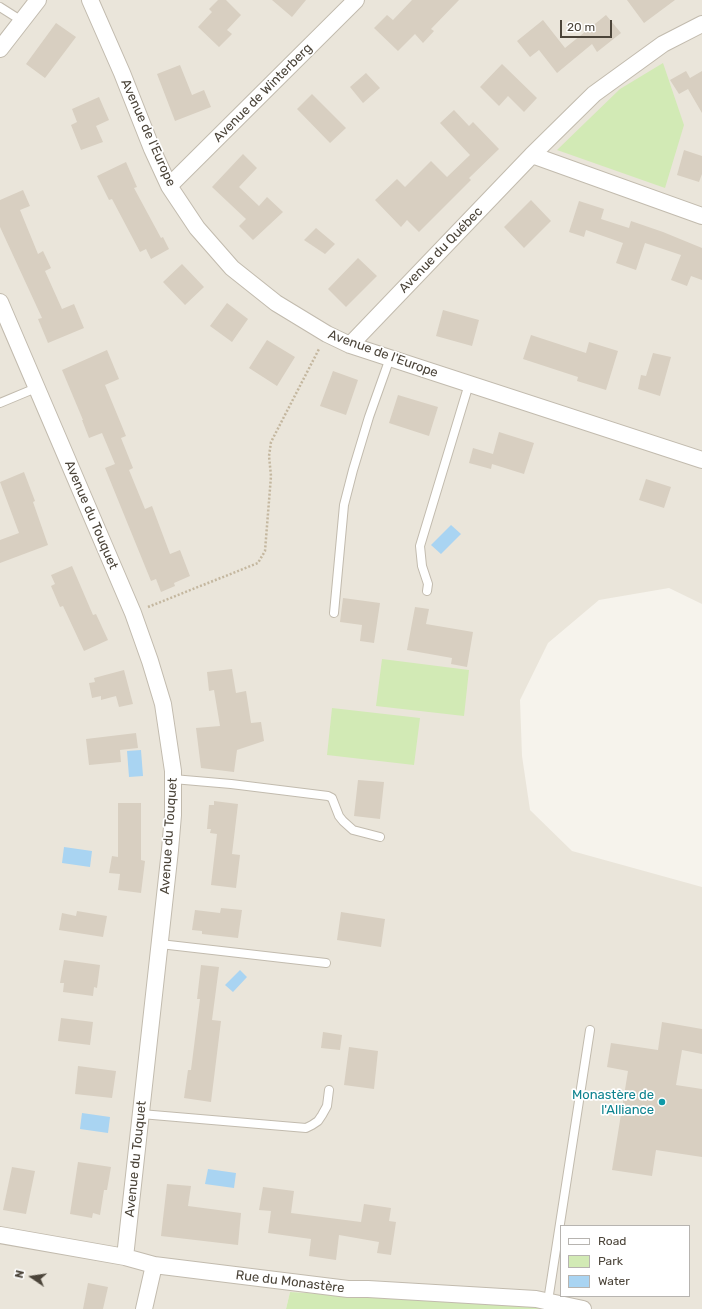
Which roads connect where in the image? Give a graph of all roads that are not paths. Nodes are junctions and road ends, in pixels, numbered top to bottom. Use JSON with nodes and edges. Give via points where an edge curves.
{"nodes":[{"id":1,"x":38,"y":0,"type":"edge"},
{"id":2,"x":90,"y":0,"type":"edge"},
{"id":3,"x":356,"y":0,"type":"edge"},
{"id":4,"x":0,"y":7,"type":"edge"},
{"id":5,"x":22,"y":21,"type":"junction"},
{"id":6,"x":702,"y":24,"type":"edge"},
{"id":7,"x":0,"y":49,"type":"edge"},
{"id":8,"x":532,"y":155,"type":"junction"},
{"id":9,"x":169,"y":186,"type":"junction"},
{"id":10,"x":702,"y":216,"type":"edge"},
{"id":11,"x":0,"y":302,"type":"edge"},
{"id":12,"x":350,"y":345,"type":"junction"},
{"id":13,"x":390,"y":358,"type":"junction"},
{"id":14,"x":469,"y":384,"type":"junction"},
{"id":15,"x":36,"y":388,"type":"junction"},
{"id":16,"x":0,"y":403,"type":"edge"},
{"id":17,"x":702,"y":460,"type":"edge"},
{"id":18,"x":427,"y":591,"type":"dead end"},
{"id":19,"x":334,"y":613,"type":"dead end"},
{"id":20,"x":173,"y":779,"type":"junction"},
{"id":21,"x":380,"y":837,"type":"dead end"},
{"id":22,"x":160,"y":944,"type":"junction"},
{"id":23,"x":326,"y":962,"type":"dead end"},
{"id":24,"x":590,"y":1030,"type":"dead end"},
{"id":25,"x":329,"y":1090,"type":"dead end"},
{"id":26,"x":141,"y":1114,"type":"junction"},
{"id":27,"x":0,"y":1235,"type":"edge"},
{"id":28,"x":125,"y":1257,"type":"junction"},
{"id":29,"x":154,"y":1265,"type":"junction"},
{"id":30,"x":548,"y":1301,"type":"junction"},
{"id":31,"x":144,"y":1309,"type":"edge"},
{"id":32,"x":582,"y":1309,"type":"edge"}],
"edges":[{"from":1,"to":5,"type":"street"},
{"from":2,"to":9,"type":"street","name":"Avenue de l'Europe"},
{"from":3,"to":9,"type":"street","name":"Avenue de Winterberg"},
{"from":4,"to":5,"type":"lane"},
{"from":5,"to":7,"type":"street"},
{"from":6,"to":8,"type":"street","name":"Avenue du Québec","via":[[663,44],[594,94]]},
{"from":8,"to":10,"type":"street"},
{"from":8,"to":12,"type":"street","name":"Avenue du Québec"},
{"from":9,"to":12,"type":"street","name":"Avenue de l'Europe","via":[[197,228],[232,268],[276,303]]},
{"from":11,"to":15,"type":"street","name":"Avenue du Touquet"},
{"from":12,"to":13,"type":"street","name":"Avenue de l'Europe"},
{"from":13,"to":14,"type":"street","name":"Avenue de l'Europe"},
{"from":13,"to":19,"type":"lane","via":[[369,417],[344,505]]},
{"from":14,"to":17,"type":"street","name":"Avenue de l'Europe"},
{"from":14,"to":18,"type":"lane","via":[[420,546],[422,566],[428,584]]},
{"from":15,"to":16,"type":"lane"},
{"from":15,"to":20,"type":"street","name":"Avenue du Touquet","via":[[132,613],[150,662],[163,704]]},
{"from":20,"to":21,"type":"lane","via":[[328,796],[332,798],[339,816],[353,830]]},
{"from":20,"to":22,"type":"street","name":"Avenue du Touquet","via":[[173,815]]},
{"from":22,"to":23,"type":"lane"},
{"from":22,"to":26,"type":"street","name":"Avenue du Touquet"},
{"from":24,"to":30,"type":"lane"},
{"from":25,"to":26,"type":"lane","via":[[327,1106],[322,1115],[318,1121],[306,1128]]},
{"from":26,"to":28,"type":"street","name":"Avenue du Touquet"},
{"from":27,"to":28,"type":"street","name":"Rue du Monastère"},
{"from":28,"to":29,"type":"street","name":"Rue du Monastère"},
{"from":29,"to":30,"type":"street","name":"Rue du Monastère","via":[[348,1289]]},
{"from":29,"to":31,"type":"street"},
{"from":30,"to":32,"type":"street","name":"Rue du Monastère"}]}
